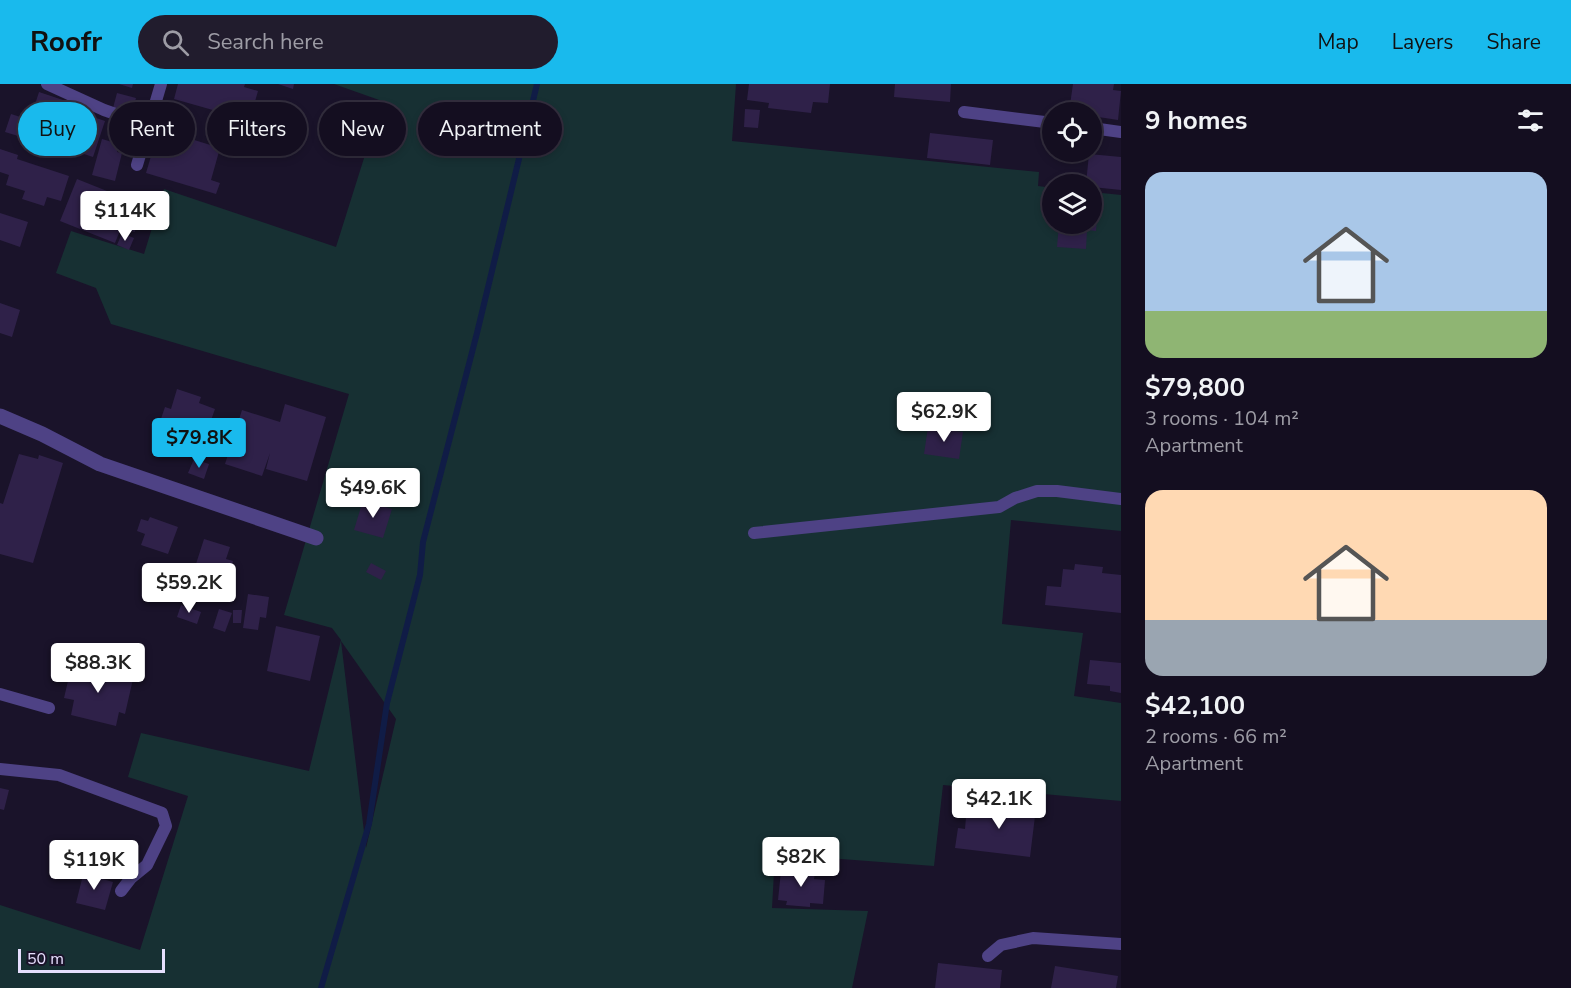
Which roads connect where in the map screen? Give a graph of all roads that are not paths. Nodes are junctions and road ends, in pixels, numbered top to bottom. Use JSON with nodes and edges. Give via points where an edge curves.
{"nodes":[{"id":1,"x":47,"y":84,"type":"edge"},
{"id":2,"x":161,"y":84,"type":"edge"},
{"id":3,"x":156,"y":102,"type":"edge"},
{"id":4,"x":109,"y":112,"type":"edge"},
{"id":5,"x":964,"y":112,"type":"dead end"},
{"id":6,"x":1042,"y":122,"type":"edge"},
{"id":7,"x":1102,"y":129,"type":"edge"},
{"id":8,"x":1121,"y":132,"type":"edge"},
{"id":9,"x":140,"y":156,"type":"edge"},
{"id":10,"x":137,"y":165,"type":"dead end"},
{"id":11,"x":0,"y":416,"type":"edge"},
{"id":12,"x":1121,"y":500,"type":"edge"},
{"id":13,"x":753,"y":533,"type":"dead end"},
{"id":14,"x":316,"y":538,"type":"dead end"},
{"id":15,"x":0,"y":694,"type":"edge"},
{"id":16,"x":50,"y":708,"type":"dead end"},
{"id":17,"x":0,"y":769,"type":"edge"},
{"id":18,"x":121,"y":891,"type":"dead end"},
{"id":19,"x":1121,"y":944,"type":"edge"},
{"id":20,"x":988,"y":956,"type":"dead end"}],
"edges":[{"from":1,"to":4,"type":"lane"},
{"from":2,"to":3,"type":"lane"},
{"from":5,"to":6,"type":"lane"},
{"from":7,"to":8,"type":"lane"},
{"from":9,"to":10,"type":"lane"},
{"from":11,"to":14,"type":"street","via":[[100,464]]},
{"from":12,"to":13,"type":"lane","via":[[1037,491],[999,507]]},
{"from":15,"to":16,"type":"lane"},
{"from":17,"to":18,"type":"lane","via":[[58,775],[162,813],[166,826],[147,865]]},
{"from":19,"to":20,"type":"lane","via":[[1033,938],[1001,945]]}]}
